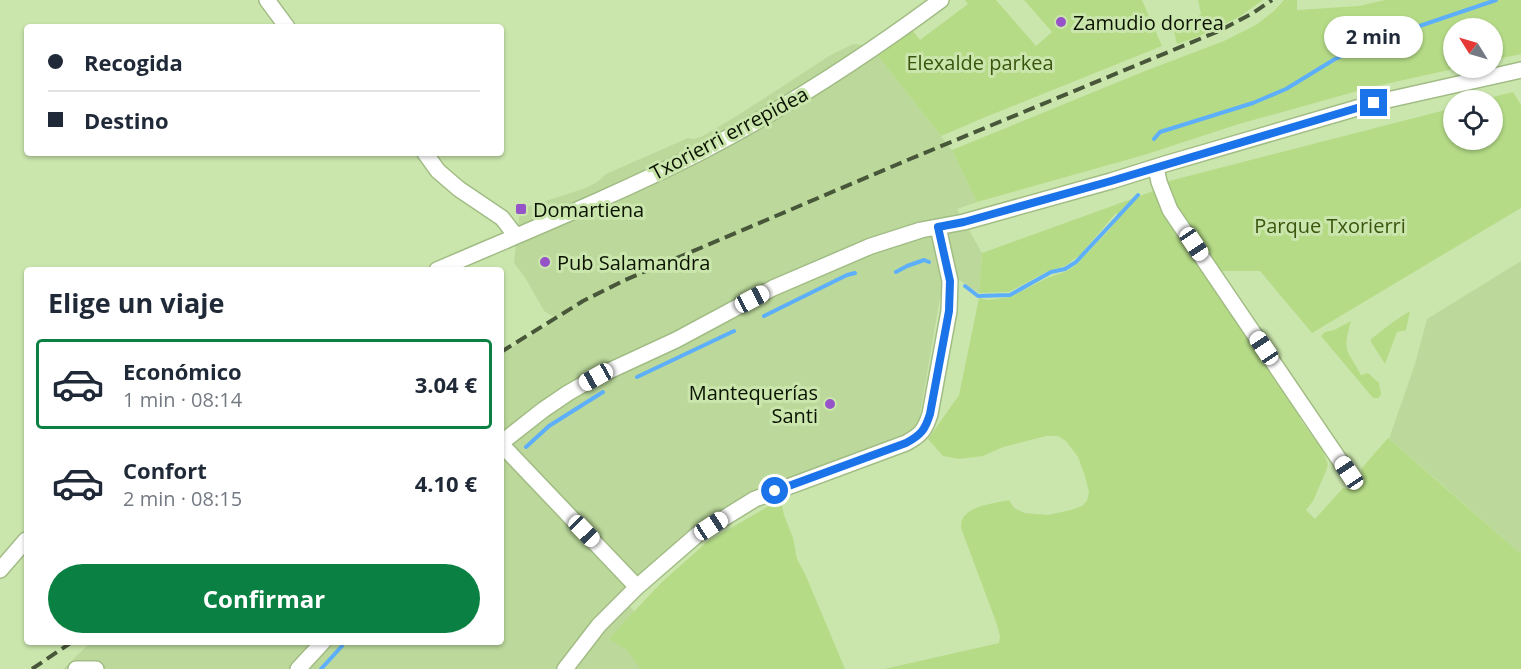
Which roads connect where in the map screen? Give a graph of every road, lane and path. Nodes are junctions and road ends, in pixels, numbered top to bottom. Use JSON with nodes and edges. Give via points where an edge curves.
{"nodes":[{"id":1,"x":267,"y":0,"type":"edge"},
{"id":2,"x":941,"y":0,"type":"edge"},
{"id":3,"x":285,"y":24,"type":"edge"},
{"id":4,"x":1521,"y":70,"type":"edge"},
{"id":5,"x":427,"y":156,"type":"edge"},
{"id":6,"x":1155,"y":167,"type":"junction"},
{"id":7,"x":938,"y":227,"type":"junction"},
{"id":8,"x":516,"y":236,"type":"junction"},
{"id":9,"x":444,"y":267,"type":"edge"},
{"id":10,"x":504,"y":441,"type":"edge"},
{"id":11,"x":504,"y":447,"type":"edge"},
{"id":12,"x":1351,"y":477,"type":"dead end"},
{"id":13,"x":24,"y":542,"type":"edge"},
{"id":14,"x":24,"y":543,"type":"edge"},
{"id":15,"x":0,"y":555,"type":"edge"},
{"id":16,"x":0,"y":570,"type":"edge"},
{"id":17,"x":637,"y":587,"type":"junction"},
{"id":18,"x":319,"y":645,"type":"edge"},
{"id":19,"x":570,"y":667,"type":"edge"},
{"id":20,"x":76,"y":669,"type":"edge"},
{"id":21,"x":96,"y":669,"type":"edge"},
{"id":22,"x":298,"y":669,"type":"edge"}],
"edges":[{"from":1,"to":3,"type":"street"},
{"from":2,"to":8,"type":"street","name":"Txorierri errepidea","via":[[854,62],[747,127],[650,177]]},
{"from":4,"to":6,"type":"street","via":[[1374,103]]},
{"from":5,"to":8,"type":"street","via":[[459,189],[502,218]]},
{"from":6,"to":7,"type":"street"},
{"from":6,"to":12,"type":"street","via":[[1170,210]]},
{"from":7,"to":10,"type":"street","via":[[871,246],[773,288],[596,377]]},
{"from":7,"to":17,"type":"street","via":[[950,281],[949,311],[930,414],[918,437],[755,499],[698,534]]},
{"from":8,"to":9,"type":"street","name":"Txorierri errepidea"},
{"from":11,"to":17,"type":"street"},
{"from":13,"to":15,"type":"street"},
{"from":14,"to":16,"type":"street"},
{"from":17,"to":19,"type":"street","via":[[599,625]]},
{"from":18,"to":22,"type":"street"},
{"from":20,"to":21,"type":"street"}]}
